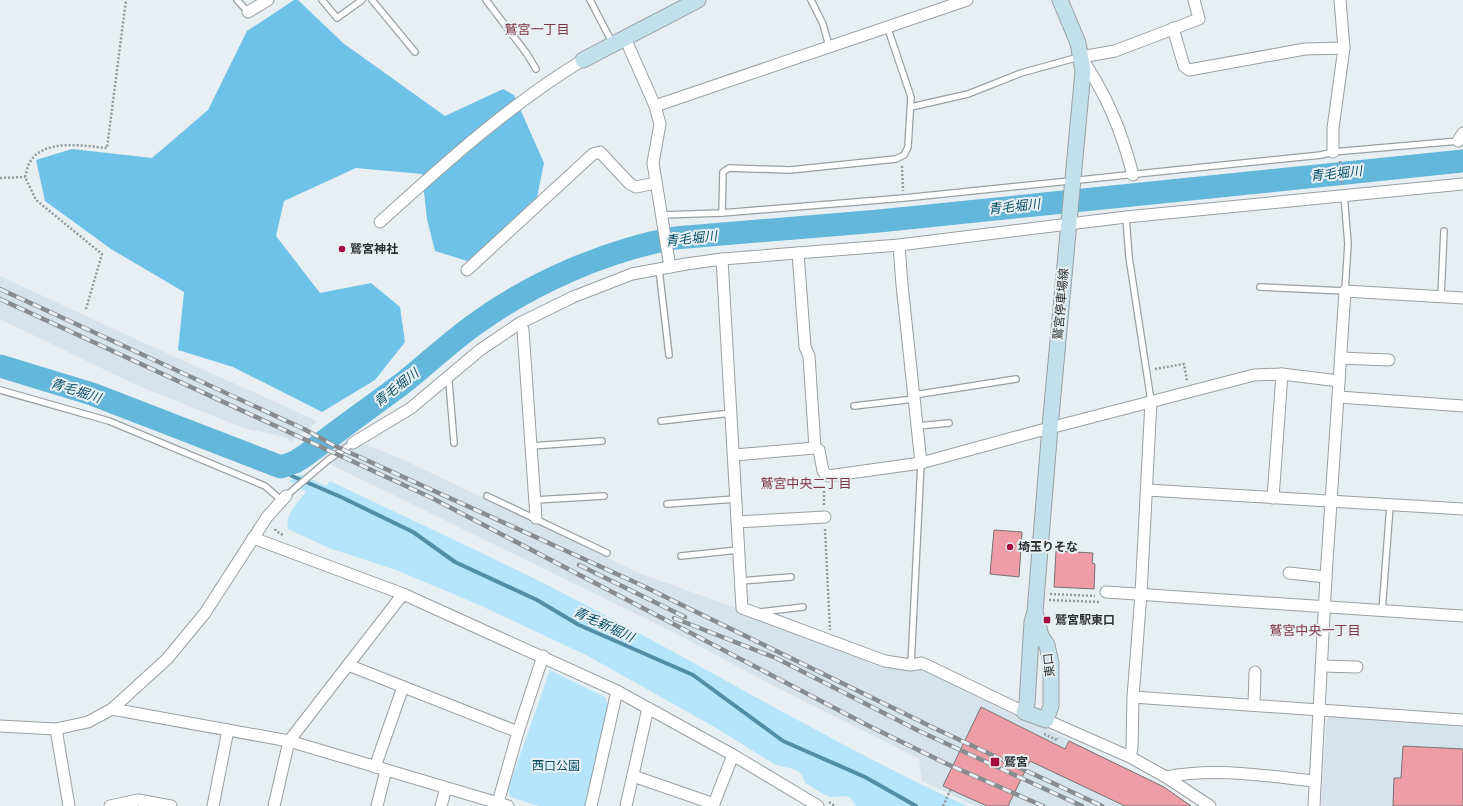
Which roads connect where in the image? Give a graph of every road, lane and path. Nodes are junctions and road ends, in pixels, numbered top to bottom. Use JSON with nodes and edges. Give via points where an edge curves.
{"nodes":[{"id":1,"x":126,"y":0,"type":"edge"},
{"id":2,"x":237,"y":0,"type":"edge"},
{"id":3,"x":268,"y":0,"type":"edge"},
{"id":4,"x":322,"y":0,"type":"edge"},
{"id":5,"x":362,"y":0,"type":"edge"},
{"id":6,"x":372,"y":0,"type":"edge"},
{"id":7,"x":486,"y":0,"type":"edge"},
{"id":8,"x":590,"y":0,"type":"edge"},
{"id":9,"x":698,"y":0,"type":"edge"},
{"id":10,"x":811,"y":0,"type":"edge"},
{"id":11,"x":967,"y":0,"type":"edge"},
{"id":12,"x":1060,"y":0,"type":"edge"},
{"id":13,"x":1194,"y":0,"type":"edge"},
{"id":14,"x":1340,"y":0,"type":"edge"},
{"id":15,"x":248,"y":12,"type":"joint"},
{"id":16,"x":887,"y":26,"type":"junction"},
{"id":17,"x":1174,"y":28,"type":"junction"},
{"id":18,"x":619,"y":41,"type":"junction"},
{"id":19,"x":829,"y":46,"type":"junction"},
{"id":20,"x":1344,"y":48,"type":"junction"},
{"id":21,"x":415,"y":52,"type":"dead end"},
{"id":22,"x":1082,"y":57,"type":"junction"},
{"id":23,"x":583,"y":60,"type":"joint"},
{"id":24,"x":536,"y":69,"type":"dead end"},
{"id":25,"x":655,"y":106,"type":"junction"},
{"id":26,"x":911,"y":107,"type":"junction"},
{"id":27,"x":1461,"y":138,"type":"edge"},
{"id":28,"x":1336,"y":154,"type":"junction"},
{"id":29,"x":901,"y":157,"type":"junction"},
{"id":30,"x":1133,"y":175,"type":"junction"},
{"id":31,"x":25,"y":177,"type":"junction"},
{"id":32,"x":0,"y":178,"type":"edge"},
{"id":33,"x":656,"y":183,"type":"junction"},
{"id":34,"x":1072,"y":183,"type":"junction"},
{"id":35,"x":1463,"y":184,"type":"edge"},
{"id":36,"x":1343,"y":193,"type":"junction"},
{"id":37,"x":904,"y":198,"type":"junction"},
{"id":38,"x":722,"y":213,"type":"junction"},
{"id":39,"x":1126,"y":217,"type":"junction"},
{"id":40,"x":663,"y":218,"type":"junction"},
{"id":41,"x":1069,"y":220,"type":"junction"},
{"id":42,"x":380,"y":222,"type":"dead end"},
{"id":43,"x":1444,"y":232,"type":"dead end"},
{"id":44,"x":899,"y":245,"type":"junction"},
{"id":45,"x":798,"y":253,"type":"junction"},
{"id":46,"x":722,"y":259,"type":"junction"},
{"id":47,"x":666,"y":265,"type":"junction"},
{"id":48,"x":467,"y":270,"type":"dead end"},
{"id":49,"x":1260,"y":287,"type":"dead end"},
{"id":50,"x":1345,"y":291,"type":"junction"},
{"id":51,"x":1441,"y":296,"type":"junction"},
{"id":52,"x":1463,"y":298,"type":"edge"},
{"id":53,"x":86,"y":309,"type":"dead end"},
{"id":54,"x":520,"y":323,"type":"junction"},
{"id":55,"x":669,"y":355,"type":"dead end"},
{"id":56,"x":1340,"y":358,"type":"junction"},
{"id":57,"x":1389,"y":360,"type":"dead end"},
{"id":58,"x":1146,"y":370,"type":"junction"},
{"id":59,"x":1282,"y":374,"type":"junction"},
{"id":60,"x":447,"y":377,"type":"junction"},
{"id":61,"x":1016,"y":379,"type":"dead end"},
{"id":62,"x":1339,"y":381,"type":"junction"},
{"id":63,"x":0,"y":390,"type":"edge"},
{"id":64,"x":1189,"y":392,"type":"junction"},
{"id":65,"x":914,"y":397,"type":"junction"},
{"id":66,"x":1339,"y":397,"type":"junction"},
{"id":67,"x":1152,"y":402,"type":"junction"},
{"id":68,"x":854,"y":406,"type":"dead end"},
{"id":69,"x":1463,"y":406,"type":"edge"},
{"id":70,"x":731,"y":413,"type":"junction"},
{"id":71,"x":661,"y":421,"type":"dead end"},
{"id":72,"x":949,"y":423,"type":"dead end"},
{"id":73,"x":918,"y":426,"type":"junction"},
{"id":74,"x":1050,"y":428,"type":"junction"},
{"id":75,"x":602,"y":441,"type":"dead end"},
{"id":76,"x":353,"y":443,"type":"joint"},
{"id":77,"x":454,"y":443,"type":"dead end"},
{"id":78,"x":531,"y":446,"type":"junction"},
{"id":79,"x":815,"y":448,"type":"junction"},
{"id":80,"x":734,"y":455,"type":"junction"},
{"id":81,"x":921,"y":463,"type":"junction"},
{"id":82,"x":825,"y":474,"type":"junction"},
{"id":83,"x":1147,"y":490,"type":"junction"},
{"id":84,"x":286,"y":496,"type":"junction"},
{"id":85,"x":487,"y":496,"type":"dead end"},
{"id":86,"x":604,"y":496,"type":"dead end"},
{"id":87,"x":1273,"y":498,"type":"junction"},
{"id":88,"x":736,"y":499,"type":"junction"},
{"id":89,"x":535,"y":500,"type":"junction"},
{"id":90,"x":1332,"y":501,"type":"junction"},
{"id":91,"x":667,"y":504,"type":"dead end"},
{"id":92,"x":1390,"y":506,"type":"junction"},
{"id":93,"x":1463,"y":509,"type":"edge"},
{"id":94,"x":825,"y":517,"type":"junction"},
{"id":95,"x":536,"y":518,"type":"junction"},
{"id":96,"x":737,"y":522,"type":"junction"},
{"id":97,"x":253,"y":538,"type":"junction"},
{"id":98,"x":738,"y":550,"type":"junction"},
{"id":99,"x":607,"y":552,"type":"dead end"},
{"id":100,"x":681,"y":556,"type":"dead end"},
{"id":101,"x":1289,"y":573,"type":"dead end"},
{"id":102,"x":790,"y":577,"type":"dead end"},
{"id":103,"x":1326,"y":577,"type":"junction"},
{"id":104,"x":740,"y":581,"type":"junction"},
{"id":105,"x":404,"y":594,"type":"junction"},
{"id":106,"x":1049,"y":594,"type":"dead end"},
{"id":107,"x":1141,"y":594,"type":"junction"},
{"id":108,"x":1105,"y":597,"type":"junction"},
{"id":109,"x":1049,"y":600,"type":"dead end"},
{"id":110,"x":803,"y":607,"type":"dead end"},
{"id":111,"x":1324,"y":607,"type":"junction"},
{"id":112,"x":753,"y":612,"type":"junction"},
{"id":113,"x":1035,"y":612,"type":"junction"},
{"id":114,"x":1382,"y":612,"type":"junction"},
{"id":115,"x":1463,"y":616,"type":"edge"},
{"id":116,"x":830,"y":642,"type":"junction"},
{"id":117,"x":543,"y":656,"type":"junction"},
{"id":118,"x":348,"y":665,"type":"junction"},
{"id":119,"x":911,"y":665,"type":"junction"},
{"id":120,"x":1321,"y":666,"type":"junction"},
{"id":121,"x":1357,"y":667,"type":"dead end"},
{"id":122,"x":1255,"y":672,"type":"dead end"},
{"id":123,"x":1028,"y":686,"type":"junction"},
{"id":124,"x":1051,"y":686,"type":"junction"},
{"id":125,"x":403,"y":687,"type":"junction"},
{"id":126,"x":618,"y":691,"type":"junction"},
{"id":127,"x":1132,"y":697,"type":"junction"},
{"id":128,"x":1254,"y":705,"type":"junction"},
{"id":129,"x":648,"y":708,"type":"junction"},
{"id":130,"x":112,"y":709,"type":"junction"},
{"id":131,"x":1319,"y":710,"type":"junction"},
{"id":132,"x":1024,"y":712,"type":"junction"},
{"id":133,"x":1046,"y":720,"type":"junction"},
{"id":134,"x":1463,"y":720,"type":"edge"},
{"id":135,"x":0,"y":726,"type":"edge"},
{"id":136,"x":56,"y":729,"type":"junction"},
{"id":137,"x":228,"y":730,"type":"junction"},
{"id":138,"x":518,"y":732,"type":"junction"},
{"id":139,"x":289,"y":741,"type":"junction"},
{"id":140,"x":733,"y":755,"type":"junction"},
{"id":141,"x":1130,"y":758,"type":"junction"},
{"id":142,"x":374,"y":767,"type":"junction"},
{"id":143,"x":386,"y":770,"type":"junction"},
{"id":144,"x":633,"y":776,"type":"junction"},
{"id":145,"x":1166,"y":777,"type":"junction"},
{"id":146,"x":1316,"y":781,"type":"junction"},
{"id":147,"x":446,"y":788,"type":"junction"},
{"id":148,"x":951,"y":789,"type":"dead end"},
{"id":149,"x":803,"y":802,"type":"edge"},
{"id":150,"x":501,"y":805,"type":"edge"},
{"id":151,"x":713,"y":805,"type":"edge"},
{"id":152,"x":69,"y":806,"type":"edge"},
{"id":153,"x":110,"y":806,"type":"edge"},
{"id":154,"x":171,"y":806,"type":"edge"},
{"id":155,"x":212,"y":806,"type":"edge"},
{"id":156,"x":274,"y":806,"type":"edge"},
{"id":157,"x":377,"y":806,"type":"edge"},
{"id":158,"x":441,"y":806,"type":"edge"},
{"id":159,"x":591,"y":806,"type":"edge"},
{"id":160,"x":626,"y":806,"type":"edge"},
{"id":161,"x":818,"y":806,"type":"edge"},
{"id":162,"x":943,"y":806,"type":"edge"},
{"id":163,"x":1210,"y":806,"type":"edge"},
{"id":164,"x":1314,"y":806,"type":"edge"}],
"edges":[{"from":1,"to":31,"type":"path","via":[[107,148],[64,145],[48,149],[37,153],[29,163]]},
{"from":2,"to":15,"type":"lane"},
{"from":3,"to":15,"type":"street"},
{"from":4,"to":5,"type":"lane","via":[[337,18]]},
{"from":6,"to":21,"type":"lane"},
{"from":7,"to":24,"type":"lane"},
{"from":8,"to":18,"type":"lane"},
{"from":9,"to":18,"type":"main road"},
{"from":10,"to":19,"type":"lane"},
{"from":11,"to":16,"type":"street"},
{"from":12,"to":22,"type":"main road","name":"鷲宮停車場線"},
{"from":13,"to":17,"type":"street","via":[[1198,19]]},
{"from":14,"to":20,"type":"street"},
{"from":16,"to":19,"type":"street"},
{"from":16,"to":26,"type":"lane","via":[[911,97]]},
{"from":17,"to":20,"type":"street","via":[[1184,66],[1189,70],[1305,49]]},
{"from":17,"to":22,"type":"street","via":[[1115,51]]},
{"from":18,"to":23,"type":"main road"},
{"from":18,"to":25,"type":"street"},
{"from":19,"to":25,"type":"street"},
{"from":20,"to":28,"type":"street","via":[[1333,128]]},
{"from":22,"to":26,"type":"lane","via":[[1021,73],[968,94]]},
{"from":22,"to":30,"type":"street","via":[[1114,116],[1123,137]]},
{"from":22,"to":34,"type":"main road","name":"鷲宮停車場線","via":[[1082,86]]},
{"from":23,"to":42,"type":"street","via":[[546,82],[451,158]]},
{"from":25,"to":33,"type":"street","via":[[660,124],[653,163]]},
{"from":26,"to":29,"type":"lane","via":[[908,147]]},
{"from":27,"to":28,"type":"lane"},
{"from":28,"to":30,"type":"lane"},
{"from":28,"to":36,"type":"path"},
{"from":29,"to":37,"type":"path"},
{"from":29,"to":38,"type":"lane","via":[[790,170],[728,168],[723,172]]},
{"from":30,"to":34,"type":"lane"},
{"from":31,"to":32,"type":"path"},
{"from":31,"to":53,"type":"path","via":[[36,200],[102,254]]},
{"from":33,"to":40,"type":"street"},
{"from":33,"to":48,"type":"street","via":[[636,187],[630,184],[600,152],[593,154]]},
{"from":34,"to":37,"type":"lane"},
{"from":34,"to":41,"type":"main road","name":"鷲宮停車場線"},
{"from":35,"to":36,"type":"street"},
{"from":36,"to":39,"type":"street"},
{"from":36,"to":50,"type":"lane","via":[[1348,244]]},
{"from":37,"to":38,"type":"lane"},
{"from":38,"to":40,"type":"lane"},
{"from":39,"to":41,"type":"street"},
{"from":39,"to":58,"type":"lane","via":[[1128,257]]},
{"from":40,"to":47,"type":"street"},
{"from":41,"to":44,"type":"street"},
{"from":41,"to":74,"type":"main road","name":"鷲宮停車場線"},
{"from":43,"to":51,"type":"lane"},
{"from":44,"to":45,"type":"street"},
{"from":44,"to":65,"type":"street"},
{"from":45,"to":46,"type":"street"},
{"from":45,"to":79,"type":"street","via":[[805,347],[809,356]]},
{"from":46,"to":47,"type":"street"},
{"from":46,"to":70,"type":"street"},
{"from":47,"to":54,"type":"street","via":[[632,274],[546,309]]},
{"from":47,"to":55,"type":"lane"},
{"from":49,"to":50,"type":"lane"},
{"from":50,"to":51,"type":"street"},
{"from":50,"to":56,"type":"street"},
{"from":51,"to":52,"type":"street"},
{"from":54,"to":60,"type":"street","via":[[480,350]]},
{"from":54,"to":78,"type":"street","via":[[523,330]]},
{"from":56,"to":57,"type":"street"},
{"from":56,"to":62,"type":"street"},
{"from":58,"to":64,"type":"path","via":[[1184,364]]},
{"from":58,"to":67,"type":"lane"},
{"from":59,"to":62,"type":"street"},
{"from":59,"to":64,"type":"street","via":[[1254,375]]},
{"from":59,"to":87,"type":"street"},
{"from":60,"to":76,"type":"street","via":[[411,408]]},
{"from":60,"to":77,"type":"lane"},
{"from":61,"to":65,"type":"lane"},
{"from":62,"to":66,"type":"street"},
{"from":63,"to":84,"type":"lane","via":[[109,420]]},
{"from":64,"to":67,"type":"street"},
{"from":65,"to":68,"type":"lane"},
{"from":65,"to":73,"type":"street"},
{"from":66,"to":69,"type":"street"},
{"from":66,"to":90,"type":"street"},
{"from":67,"to":74,"type":"street"},
{"from":67,"to":83,"type":"street"},
{"from":70,"to":71,"type":"lane"},
{"from":70,"to":80,"type":"street"},
{"from":72,"to":73,"type":"lane"},
{"from":73,"to":81,"type":"street"},
{"from":74,"to":81,"type":"street"},
{"from":74,"to":113,"type":"main road","name":"鷲宮停車場線"},
{"from":75,"to":78,"type":"lane"},
{"from":76,"to":84,"type":"lane","via":[[311,473]]},
{"from":78,"to":89,"type":"street"},
{"from":79,"to":80,"type":"street"},
{"from":79,"to":82,"type":"street","via":[[819,450]]},
{"from":80,"to":88,"type":"street"},
{"from":81,"to":82,"type":"street","via":[[828,476]]},
{"from":81,"to":119,"type":"lane"},
{"from":82,"to":94,"type":"path"},
{"from":83,"to":87,"type":"street"},
{"from":83,"to":107,"type":"street"},
{"from":84,"to":97,"type":"street"},
{"from":85,"to":95,"type":"lane"},
{"from":86,"to":89,"type":"lane"},
{"from":87,"to":90,"type":"street"},
{"from":88,"to":91,"type":"lane"},
{"from":88,"to":96,"type":"street"},
{"from":89,"to":95,"type":"street"},
{"from":90,"to":92,"type":"street"},
{"from":90,"to":103,"type":"street"},
{"from":92,"to":93,"type":"street"},
{"from":92,"to":114,"type":"lane"},
{"from":94,"to":96,"type":"street"},
{"from":94,"to":116,"type":"path"},
{"from":95,"to":99,"type":"lane"},
{"from":96,"to":98,"type":"street"},
{"from":97,"to":105,"type":"street"},
{"from":97,"to":130,"type":"street","via":[[205,613],[166,659]]},
{"from":98,"to":100,"type":"lane"},
{"from":98,"to":104,"type":"street"},
{"from":101,"to":103,"type":"street"},
{"from":102,"to":104,"type":"lane"},
{"from":103,"to":111,"type":"street"},
{"from":104,"to":112,"type":"street","via":[[742,608]]},
{"from":105,"to":117,"type":"street"},
{"from":105,"to":118,"type":"street"},
{"from":106,"to":108,"type":"path"},
{"from":107,"to":108,"type":"street"},
{"from":107,"to":111,"type":"street"},
{"from":107,"to":127,"type":"street"},
{"from":108,"to":109,"type":"path"},
{"from":110,"to":112,"type":"lane"},
{"from":111,"to":114,"type":"street"},
{"from":111,"to":120,"type":"street"},
{"from":112,"to":116,"type":"street"},
{"from":113,"to":123,"type":"main road","name":"東口","via":[[1032,622]]},
{"from":113,"to":124,"type":"main road","name":"東口","via":[[1041,636],[1051,656]]},
{"from":114,"to":115,"type":"street"},
{"from":116,"to":119,"type":"street","via":[[885,661]]},
{"from":117,"to":126,"type":"street"},
{"from":117,"to":138,"type":"street"},
{"from":118,"to":125,"type":"street"},
{"from":118,"to":139,"type":"street"},
{"from":119,"to":132,"type":"street","via":[[922,663]]},
{"from":120,"to":121,"type":"street"},
{"from":120,"to":131,"type":"street"},
{"from":122,"to":128,"type":"street"},
{"from":123,"to":124,"type":"main road","via":[[1032,694],[1037,696],[1045,695]]},
{"from":123,"to":132,"type":"main road","name":"東口"},
{"from":124,"to":133,"type":"main road","name":"東口","via":[[1051,706]]},
{"from":125,"to":138,"type":"street"},
{"from":125,"to":142,"type":"street"},
{"from":126,"to":129,"type":"street"},
{"from":126,"to":159,"type":"street"},
{"from":127,"to":128,"type":"street"},
{"from":127,"to":141,"type":"street"},
{"from":128,"to":131,"type":"street"},
{"from":129,"to":140,"type":"street"},
{"from":129,"to":144,"type":"street"},
{"from":130,"to":136,"type":"street","via":[[88,722]]},
{"from":130,"to":137,"type":"street"},
{"from":131,"to":134,"type":"street"},
{"from":131,"to":146,"type":"street"},
{"from":132,"to":133,"type":"main road"},
{"from":133,"to":141,"type":"street"},
{"from":135,"to":136,"type":"street"},
{"from":136,"to":152,"type":"street"},
{"from":137,"to":139,"type":"street"},
{"from":137,"to":155,"type":"street"},
{"from":138,"to":150,"type":"street"},
{"from":139,"to":142,"type":"street"},
{"from":139,"to":156,"type":"street"},
{"from":140,"to":149,"type":"street"},
{"from":140,"to":151,"type":"street"},
{"from":141,"to":145,"type":"street"},
{"from":142,"to":143,"type":"street"},
{"from":143,"to":147,"type":"street"},
{"from":143,"to":157,"type":"street"},
{"from":144,"to":151,"type":"street"},
{"from":144,"to":160,"type":"street"},
{"from":145,"to":146,"type":"street","via":[[1226,771]]},
{"from":145,"to":163,"type":"street"},
{"from":146,"to":164,"type":"street"},
{"from":147,"to":150,"type":"street"},
{"from":147,"to":158,"type":"street"},
{"from":148,"to":162,"type":"path"},
{"from":149,"to":161,"type":"street"},
{"from":153,"to":154,"type":"street","via":[[138,800]]}]}
